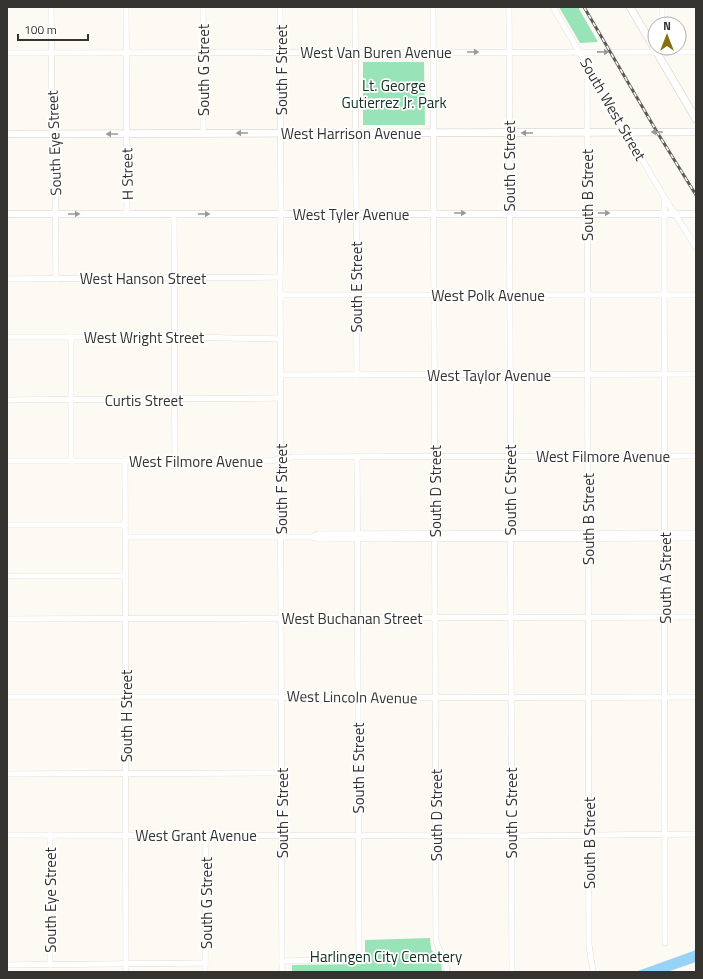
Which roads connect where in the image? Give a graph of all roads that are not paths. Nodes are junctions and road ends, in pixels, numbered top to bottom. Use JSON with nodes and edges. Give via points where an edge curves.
{"nodes":[{"id":1,"x":52,"y":7,"type":"edge"},
{"id":2,"x":126,"y":7,"type":"edge"},
{"id":3,"x":203,"y":7,"type":"edge"},
{"id":4,"x":280,"y":7,"type":"edge"},
{"id":5,"x":355,"y":7,"type":"edge"},
{"id":6,"x":433,"y":7,"type":"edge"},
{"id":7,"x":509,"y":7,"type":"edge"},
{"id":8,"x":553,"y":7,"type":"edge"},
{"id":9,"x":630,"y":7,"type":"edge"},
{"id":10,"x":647,"y":33,"type":"edge"},
{"id":11,"x":647,"y":50,"type":"edge"},
{"id":12,"x":280,"y":52,"type":"junction"},
{"id":13,"x":433,"y":52,"type":"junction"},
{"id":14,"x":509,"y":52,"type":"junction"},
{"id":15,"x":579,"y":52,"type":"junction"},
{"id":16,"x":7,"y":53,"type":"edge"},
{"id":17,"x":52,"y":53,"type":"junction"},
{"id":18,"x":126,"y":53,"type":"junction"},
{"id":19,"x":203,"y":53,"type":"junction"},
{"id":20,"x":355,"y":53,"type":"junction"},
{"id":21,"x":661,"y":56,"type":"edge"},
{"id":22,"x":587,"y":66,"type":"junction"},
{"id":23,"x":696,"y":119,"type":"edge"},
{"id":24,"x":509,"y":132,"type":"junction"},
{"id":25,"x":586,"y":132,"type":"junction"},
{"id":26,"x":627,"y":132,"type":"junction"},
{"id":27,"x":696,"y":132,"type":"edge"},
{"id":28,"x":203,"y":133,"type":"junction"},
{"id":29,"x":281,"y":133,"type":"junction"},
{"id":30,"x":355,"y":133,"type":"junction"},
{"id":31,"x":433,"y":133,"type":"junction"},
{"id":32,"x":7,"y":134,"type":"edge"},
{"id":33,"x":54,"y":134,"type":"junction"},
{"id":34,"x":126,"y":134,"type":"junction"},
{"id":35,"x":664,"y":197,"type":"junction"},
{"id":36,"x":509,"y":213,"type":"junction"},
{"id":37,"x":587,"y":213,"type":"junction"},
{"id":38,"x":664,"y":213,"type":"junction"},
{"id":39,"x":673,"y":213,"type":"junction"},
{"id":40,"x":7,"y":214,"type":"edge"},
{"id":41,"x":56,"y":214,"type":"junction"},
{"id":42,"x":127,"y":214,"type":"junction"},
{"id":43,"x":174,"y":214,"type":"junction"},
{"id":44,"x":281,"y":214,"type":"junction"},
{"id":45,"x":356,"y":214,"type":"junction"},
{"id":46,"x":434,"y":214,"type":"junction"},
{"id":47,"x":696,"y":214,"type":"edge"},
{"id":48,"x":696,"y":246,"type":"edge"},
{"id":49,"x":280,"y":277,"type":"junction"},
{"id":50,"x":175,"y":278,"type":"junction"},
{"id":51,"x":7,"y":279,"type":"edge"},
{"id":52,"x":56,"y":279,"type":"junction"},
{"id":53,"x":509,"y":294,"type":"junction"},
{"id":54,"x":587,"y":294,"type":"junction"},
{"id":55,"x":664,"y":294,"type":"junction"},
{"id":56,"x":280,"y":295,"type":"junction"},
{"id":57,"x":356,"y":295,"type":"junction"},
{"id":58,"x":434,"y":295,"type":"junction"},
{"id":59,"x":696,"y":295,"type":"edge"},
{"id":60,"x":7,"y":337,"type":"edge"},
{"id":61,"x":71,"y":337,"type":"junction"},
{"id":62,"x":175,"y":337,"type":"junction"},
{"id":63,"x":280,"y":339,"type":"junction"},
{"id":64,"x":434,"y":374,"type":"junction"},
{"id":65,"x":664,"y":374,"type":"junction"},
{"id":66,"x":696,"y":374,"type":"edge"},
{"id":67,"x":281,"y":375,"type":"junction"},
{"id":68,"x":357,"y":375,"type":"junction"},
{"id":69,"x":510,"y":375,"type":"junction"},
{"id":70,"x":587,"y":375,"type":"junction"},
{"id":71,"x":281,"y":398,"type":"junction"},
{"id":72,"x":7,"y":400,"type":"edge"},
{"id":73,"x":71,"y":400,"type":"junction"},
{"id":74,"x":175,"y":400,"type":"junction"},
{"id":75,"x":357,"y":456,"type":"junction"},
{"id":76,"x":434,"y":456,"type":"junction"},
{"id":77,"x":510,"y":456,"type":"junction"},
{"id":78,"x":588,"y":456,"type":"junction"},
{"id":79,"x":664,"y":456,"type":"junction"},
{"id":80,"x":696,"y":456,"type":"edge"},
{"id":81,"x":281,"y":458,"type":"junction"},
{"id":82,"x":175,"y":460,"type":"junction"},
{"id":83,"x":7,"y":461,"type":"edge"},
{"id":84,"x":72,"y":461,"type":"junction"},
{"id":85,"x":125,"y":461,"type":"junction"},
{"id":86,"x":7,"y":525,"type":"edge"},
{"id":87,"x":125,"y":525,"type":"junction"},
{"id":88,"x":696,"y":532,"type":"edge"},
{"id":89,"x":664,"y":535,"type":"junction"},
{"id":90,"x":435,"y":536,"type":"junction"},
{"id":91,"x":510,"y":536,"type":"junction"},
{"id":92,"x":588,"y":536,"type":"junction"},
{"id":93,"x":126,"y":537,"type":"junction"},
{"id":94,"x":282,"y":537,"type":"junction"},
{"id":95,"x":358,"y":537,"type":"junction"},
{"id":96,"x":696,"y":538,"type":"edge"},
{"id":97,"x":7,"y":576,"type":"edge"},
{"id":98,"x":126,"y":576,"type":"junction"},
{"id":99,"x":664,"y":617,"type":"junction"},
{"id":100,"x":696,"y":617,"type":"edge"},
{"id":101,"x":281,"y":618,"type":"junction"},
{"id":102,"x":357,"y":618,"type":"junction"},
{"id":103,"x":435,"y":618,"type":"junction"},
{"id":104,"x":510,"y":618,"type":"junction"},
{"id":105,"x":588,"y":618,"type":"junction"},
{"id":106,"x":126,"y":619,"type":"junction"},
{"id":107,"x":7,"y":620,"type":"edge"},
{"id":108,"x":281,"y":696,"type":"junction"},
{"id":109,"x":7,"y":697,"type":"edge"},
{"id":110,"x":126,"y":697,"type":"junction"},
{"id":111,"x":696,"y":697,"type":"edge"},
{"id":112,"x":436,"y":698,"type":"junction"},
{"id":113,"x":511,"y":698,"type":"junction"},
{"id":114,"x":588,"y":698,"type":"junction"},
{"id":115,"x":665,"y":698,"type":"junction"},
{"id":116,"x":357,"y":699,"type":"junction"},
{"id":117,"x":282,"y":773,"type":"junction"},
{"id":118,"x":7,"y":774,"type":"edge"},
{"id":119,"x":126,"y":774,"type":"junction"},
{"id":120,"x":696,"y":834,"type":"edge"},
{"id":121,"x":7,"y":835,"type":"edge"},
{"id":122,"x":50,"y":835,"type":"junction"},
{"id":123,"x":126,"y":835,"type":"junction"},
{"id":124,"x":206,"y":835,"type":"junction"},
{"id":125,"x":281,"y":835,"type":"junction"},
{"id":126,"x":358,"y":835,"type":"junction"},
{"id":127,"x":436,"y":835,"type":"junction"},
{"id":128,"x":589,"y":835,"type":"junction"},
{"id":129,"x":665,"y":835,"type":"junction"},
{"id":130,"x":512,"y":836,"type":"junction"},
{"id":131,"x":665,"y":943,"type":"dead end"},
{"id":132,"x":282,"y":961,"type":"junction"},
{"id":133,"x":205,"y":963,"type":"junction"},
{"id":134,"x":126,"y":964,"type":"junction"},
{"id":135,"x":7,"y":965,"type":"edge"},
{"id":136,"x":50,"y":965,"type":"junction"},
{"id":137,"x":126,"y":972,"type":"edge"},
{"id":138,"x":205,"y":972,"type":"edge"},
{"id":139,"x":282,"y":972,"type":"edge"},
{"id":140,"x":448,"y":972,"type":"edge"},
{"id":141,"x":512,"y":972,"type":"edge"},
{"id":142,"x":593,"y":972,"type":"edge"}],
"edges":[{"from":1,"to":17,"type":"street","name":"South Eye Street"},
{"from":2,"to":18,"type":"street"},
{"from":3,"to":19,"type":"street","name":"South G Street"},
{"from":4,"to":12,"type":"street","name":"South F Street"},
{"from":5,"to":20,"type":"street","name":"South E Street"},
{"from":6,"to":13,"type":"street","name":"South D Street"},
{"from":7,"to":14,"type":"street","name":"South C Street"},
{"from":8,"to":15,"type":"street","name":"South West Street"},
{"from":9,"to":10,"type":"main road"},
{"from":15,"to":11,"type":"street","name":"West Van Buren Avenue","one_way":true},
{"from":12,"to":19,"type":"street","name":"West Van Buren Avenue"},
{"from":12,"to":20,"type":"street","name":"West Van Buren Avenue"},
{"from":12,"to":29,"type":"street","name":"South F Street"},
{"from":13,"to":14,"type":"street","name":"West Van Buren Avenue","one_way":true},
{"from":13,"to":20,"type":"street","name":"West Van Buren Avenue"},
{"from":13,"to":31,"type":"street","name":"South D Street"},
{"from":14,"to":15,"type":"street","name":"West Van Buren Avenue"},
{"from":14,"to":24,"type":"street","name":"South C Street"},
{"from":15,"to":22,"type":"street","name":"South West Street"},
{"from":16,"to":17,"type":"street","name":"West Van Buren Avenue"},
{"from":17,"to":18,"type":"street","name":"West Van Buren Avenue"},
{"from":17,"to":33,"type":"street","name":"South Eye Street"},
{"from":18,"to":19,"type":"street","name":"West Van Buren Avenue"},
{"from":18,"to":34,"type":"street"},
{"from":19,"to":28,"type":"street","name":"South G Street"},
{"from":20,"to":30,"type":"street","name":"South E Street"},
{"from":21,"to":23,"type":"main road"},
{"from":22,"to":25,"type":"street","name":"South B Street"},
{"from":22,"to":26,"type":"street","name":"South West Street"},
{"from":25,"to":24,"type":"main road","name":"West Harrison Avenue","one_way":true},
{"from":24,"to":31,"type":"main road","name":"West Harrison Avenue"},
{"from":24,"to":36,"type":"street","name":"South C Street"},
{"from":25,"to":26,"type":"main road","name":"West Harrison Avenue"},
{"from":25,"to":37,"type":"street","name":"South B Street"},
{"from":27,"to":26,"type":"main road","name":"West Harrison Avenue","one_way":true},
{"from":26,"to":35,"type":"street","name":"South West Street"},
{"from":29,"to":28,"type":"main road","name":"West Harrison Avenue","one_way":true},
{"from":28,"to":34,"type":"main road","name":"West Harrison Avenue"},
{"from":29,"to":30,"type":"main road","name":"West Harrison Avenue"},
{"from":29,"to":44,"type":"street","name":"South F Street"},
{"from":30,"to":31,"type":"main road","name":"West Harrison Avenue"},
{"from":30,"to":45,"type":"street","name":"South E Street"},
{"from":31,"to":46,"type":"street","name":"South D Street"},
{"from":32,"to":33,"type":"main road","name":"West Harrison Avenue"},
{"from":34,"to":33,"type":"main road","name":"West Harrison Avenue","one_way":true},
{"from":33,"to":41,"type":"street","name":"South Eye Street"},
{"from":34,"to":42,"type":"street","name":"H Street"},
{"from":35,"to":38,"type":"street","name":"South West Street"},
{"from":35,"to":39,"type":"street"},
{"from":36,"to":37,"type":"main road","name":"West Tyler Avenue"},
{"from":46,"to":36,"type":"main road","name":"West Tyler Avenue","one_way":true},
{"from":36,"to":53,"type":"street","name":"South C Street"},
{"from":37,"to":38,"type":"main road","name":"West Tyler Avenue","one_way":true},
{"from":37,"to":54,"type":"street","name":"South B Street"},
{"from":38,"to":39,"type":"main road","name":"West Tyler Avenue"},
{"from":38,"to":55,"type":"street","name":"South A Street"},
{"from":39,"to":47,"type":"main road","name":"West Tyler Avenue"},
{"from":39,"to":48,"type":"street"},
{"from":40,"to":41,"type":"main road","name":"West Tyler Avenue"},
{"from":41,"to":42,"type":"main road","name":"West Tyler Avenue","one_way":true},
{"from":41,"to":52,"type":"street","name":"South Eye Street"},
{"from":42,"to":43,"type":"main road","name":"West Tyler Avenue"},
{"from":43,"to":44,"type":"main road","name":"West Tyler Avenue","one_way":true},
{"from":43,"to":50,"type":"street"},
{"from":44,"to":45,"type":"main road","name":"West Tyler Avenue"},
{"from":44,"to":49,"type":"street","name":"South F Street"},
{"from":45,"to":46,"type":"main road","name":"West Tyler Avenue"},
{"from":45,"to":57,"type":"street","name":"South E Street"},
{"from":46,"to":58,"type":"street","name":"South D Street"},
{"from":49,"to":50,"type":"street","name":"West Hanson Street"},
{"from":49,"to":56,"type":"street","name":"South F Street"},
{"from":50,"to":52,"type":"street","name":"West Hanson Street"},
{"from":50,"to":62,"type":"street"},
{"from":51,"to":52,"type":"street","name":"West Hanson Street"},
{"from":53,"to":54,"type":"street","name":"West Polk Avenue"},
{"from":53,"to":58,"type":"street","name":"West Polk Avenue"},
{"from":53,"to":69,"type":"street","name":"South C Street"},
{"from":54,"to":55,"type":"street","name":"West Polk Avenue"},
{"from":54,"to":70,"type":"street","name":"South B Street"},
{"from":55,"to":59,"type":"street","name":"West Polk Avenue"},
{"from":55,"to":65,"type":"street","name":"South A Street"},
{"from":56,"to":57,"type":"street","name":"West Polk Avenue"},
{"from":56,"to":63,"type":"street","name":"South F Street"},
{"from":57,"to":58,"type":"street","name":"West Polk Avenue"},
{"from":57,"to":68,"type":"street","name":"South E Street"},
{"from":58,"to":64,"type":"street","name":"South D Street"},
{"from":60,"to":61,"type":"street","name":"West Wright Street"},
{"from":61,"to":62,"type":"street","name":"West Wright Street"},
{"from":61,"to":73,"type":"street"},
{"from":62,"to":63,"type":"street","name":"West Wright Street"},
{"from":62,"to":74,"type":"street"},
{"from":63,"to":67,"type":"street","name":"South F Street"},
{"from":64,"to":68,"type":"street","name":"West Taylor Avenue"},
{"from":64,"to":69,"type":"street","name":"West Taylor Avenue"},
{"from":64,"to":76,"type":"street","name":"South D Street"},
{"from":65,"to":66,"type":"street","name":"West Taylor Avenue"},
{"from":65,"to":70,"type":"street","name":"West Taylor Avenue"},
{"from":65,"to":79,"type":"street","name":"South A Street"},
{"from":67,"to":68,"type":"street","name":"West Taylor Avenue"},
{"from":67,"to":71,"type":"street","name":"South F Street"},
{"from":69,"to":70,"type":"street","name":"West Taylor Avenue"},
{"from":69,"to":77,"type":"street","name":"South C Street"},
{"from":70,"to":78,"type":"street","name":"South B Street"},
{"from":71,"to":74,"type":"street","name":"Curtis Street"},
{"from":71,"to":81,"type":"street","name":"South F Street"},
{"from":72,"to":73,"type":"street","name":"Curtis Street"},
{"from":73,"to":74,"type":"street","name":"Curtis Street"},
{"from":73,"to":84,"type":"street"},
{"from":74,"to":82,"type":"street"},
{"from":75,"to":76,"type":"street","name":"West Filmore Avenue"},
{"from":75,"to":81,"type":"street","name":"West Filmore Avenue"},
{"from":75,"to":95,"type":"street","name":"South E Street"},
{"from":76,"to":77,"type":"street","name":"West Filmore Avenue"},
{"from":76,"to":90,"type":"street","name":"South D Street"},
{"from":77,"to":78,"type":"street","name":"West Filmore Avenue"},
{"from":77,"to":91,"type":"street","name":"South C Street"},
{"from":78,"to":79,"type":"street","name":"West Filmore Avenue"},
{"from":78,"to":92,"type":"street","name":"South B Street"},
{"from":79,"to":80,"type":"street","name":"West Filmore Avenue"},
{"from":79,"to":89,"type":"street","name":"South A Street"},
{"from":81,"to":82,"type":"street","name":"West Filmore Avenue","via":[[270,461]]},
{"from":81,"to":94,"type":"street","name":"South F Street"},
{"from":82,"to":85,"type":"street","name":"West Filmore Avenue"},
{"from":83,"to":84,"type":"street","name":"West Filmore Avenue"},
{"from":84,"to":85,"type":"street","name":"West Filmore Avenue"},
{"from":85,"to":87,"type":"street","name":"South H Street"},
{"from":86,"to":87,"type":"street"},
{"from":87,"to":93,"type":"street","name":"South H Street"},
{"from":88,"to":89,"type":"street"},
{"from":89,"to":92,"type":"street"},
{"from":89,"to":96,"type":"street"},
{"from":89,"to":99,"type":"street","name":"South A Street"},
{"from":90,"to":91,"type":"street"},
{"from":90,"to":95,"type":"street"},
{"from":90,"to":103,"type":"street","name":"South D Street"},
{"from":91,"to":92,"type":"street"},
{"from":91,"to":104,"type":"street","name":"South C Street"},
{"from":92,"to":105,"type":"street","name":"South B Street"},
{"from":93,"to":94,"type":"street"},
{"from":93,"to":98,"type":"street","name":"South H Street"},
{"from":94,"to":95,"type":"street"},
{"from":94,"to":101,"type":"street","name":"South F Street"},
{"from":95,"to":102,"type":"street","name":"South E Street"},
{"from":97,"to":98,"type":"street"},
{"from":98,"to":106,"type":"street","name":"South H Street"},
{"from":99,"to":100,"type":"street","name":"West Buchanan Street"},
{"from":99,"to":105,"type":"street","name":"West Buchanan Street"},
{"from":99,"to":115,"type":"street","name":"South A Street"},
{"from":101,"to":102,"type":"street","name":"West Buchanan Street"},
{"from":101,"to":106,"type":"street","name":"West Buchanan Street"},
{"from":101,"to":108,"type":"street","name":"South F Street"},
{"from":102,"to":103,"type":"street","name":"West Buchanan Street"},
{"from":102,"to":116,"type":"street","name":"South E Street"},
{"from":103,"to":104,"type":"street","name":"West Buchanan Street"},
{"from":103,"to":112,"type":"street","name":"South D Street"},
{"from":104,"to":105,"type":"street","name":"West Buchanan Street"},
{"from":104,"to":113,"type":"street","name":"South C Street"},
{"from":105,"to":114,"type":"street","name":"South B Street"},
{"from":106,"to":107,"type":"street","name":"West Buchanan Street"},
{"from":106,"to":110,"type":"street","name":"South H Street"},
{"from":108,"to":110,"type":"street","name":"West Lincoln Avenue"},
{"from":108,"to":116,"type":"street","name":"West Lincoln Avenue"},
{"from":108,"to":117,"type":"street","name":"South F Street"},
{"from":109,"to":110,"type":"street","name":"West Lincoln Avenue"},
{"from":110,"to":119,"type":"street","name":"South H Street"},
{"from":111,"to":115,"type":"street","name":"West Lincoln Avenue"},
{"from":112,"to":113,"type":"street","name":"West Lincoln Avenue"},
{"from":112,"to":116,"type":"street","name":"West Lincoln Avenue"},
{"from":112,"to":127,"type":"street","name":"South D Street"},
{"from":113,"to":114,"type":"street","name":"West Lincoln Avenue"},
{"from":113,"to":130,"type":"street","name":"South C Street"},
{"from":114,"to":115,"type":"street","name":"West Lincoln Avenue"},
{"from":114,"to":128,"type":"street","name":"South B Street"},
{"from":115,"to":129,"type":"street","name":"South A Street"},
{"from":116,"to":126,"type":"street","name":"South E Street"},
{"from":117,"to":119,"type":"street"},
{"from":117,"to":125,"type":"street","name":"South F Street"},
{"from":118,"to":119,"type":"street"},
{"from":119,"to":123,"type":"street","name":"South H Street"},
{"from":120,"to":129,"type":"street","name":"West Grant Avenue"},
{"from":121,"to":122,"type":"street","name":"West Grant Avenue"},
{"from":122,"to":123,"type":"street","name":"West Grant Avenue"},
{"from":122,"to":136,"type":"street","name":"South Eye Street"},
{"from":123,"to":124,"type":"street","name":"West Grant Avenue"},
{"from":123,"to":134,"type":"street","name":"South H Street"},
{"from":124,"to":125,"type":"street","name":"West Grant Avenue"},
{"from":124,"to":133,"type":"street","name":"South G Street"},
{"from":125,"to":126,"type":"street","name":"West Grant Avenue"},
{"from":125,"to":132,"type":"street","name":"South F Street"},
{"from":126,"to":127,"type":"street","name":"West Grant Avenue"},
{"from":126,"to":132,"type":"street","name":"South E Street","via":[[359,960]]},
{"from":127,"to":130,"type":"street","name":"West Grant Avenue"},
{"from":127,"to":140,"type":"street","name":"South D Street","via":[[436,940]]},
{"from":128,"to":129,"type":"street","name":"West Grant Avenue"},
{"from":128,"to":130,"type":"street","name":"West Grant Avenue"},
{"from":128,"to":142,"type":"street","name":"South B Street","via":[[590,945]]},
{"from":129,"to":131,"type":"street","name":"South A Street"},
{"from":130,"to":141,"type":"street","name":"South C Street"},
{"from":132,"to":139,"type":"street","name":"South F Street"},
{"from":133,"to":134,"type":"street"},
{"from":133,"to":138,"type":"street","name":"South G Street"},
{"from":134,"to":136,"type":"street"},
{"from":134,"to":137,"type":"street","name":"South H Street"},
{"from":135,"to":136,"type":"street"}]}
